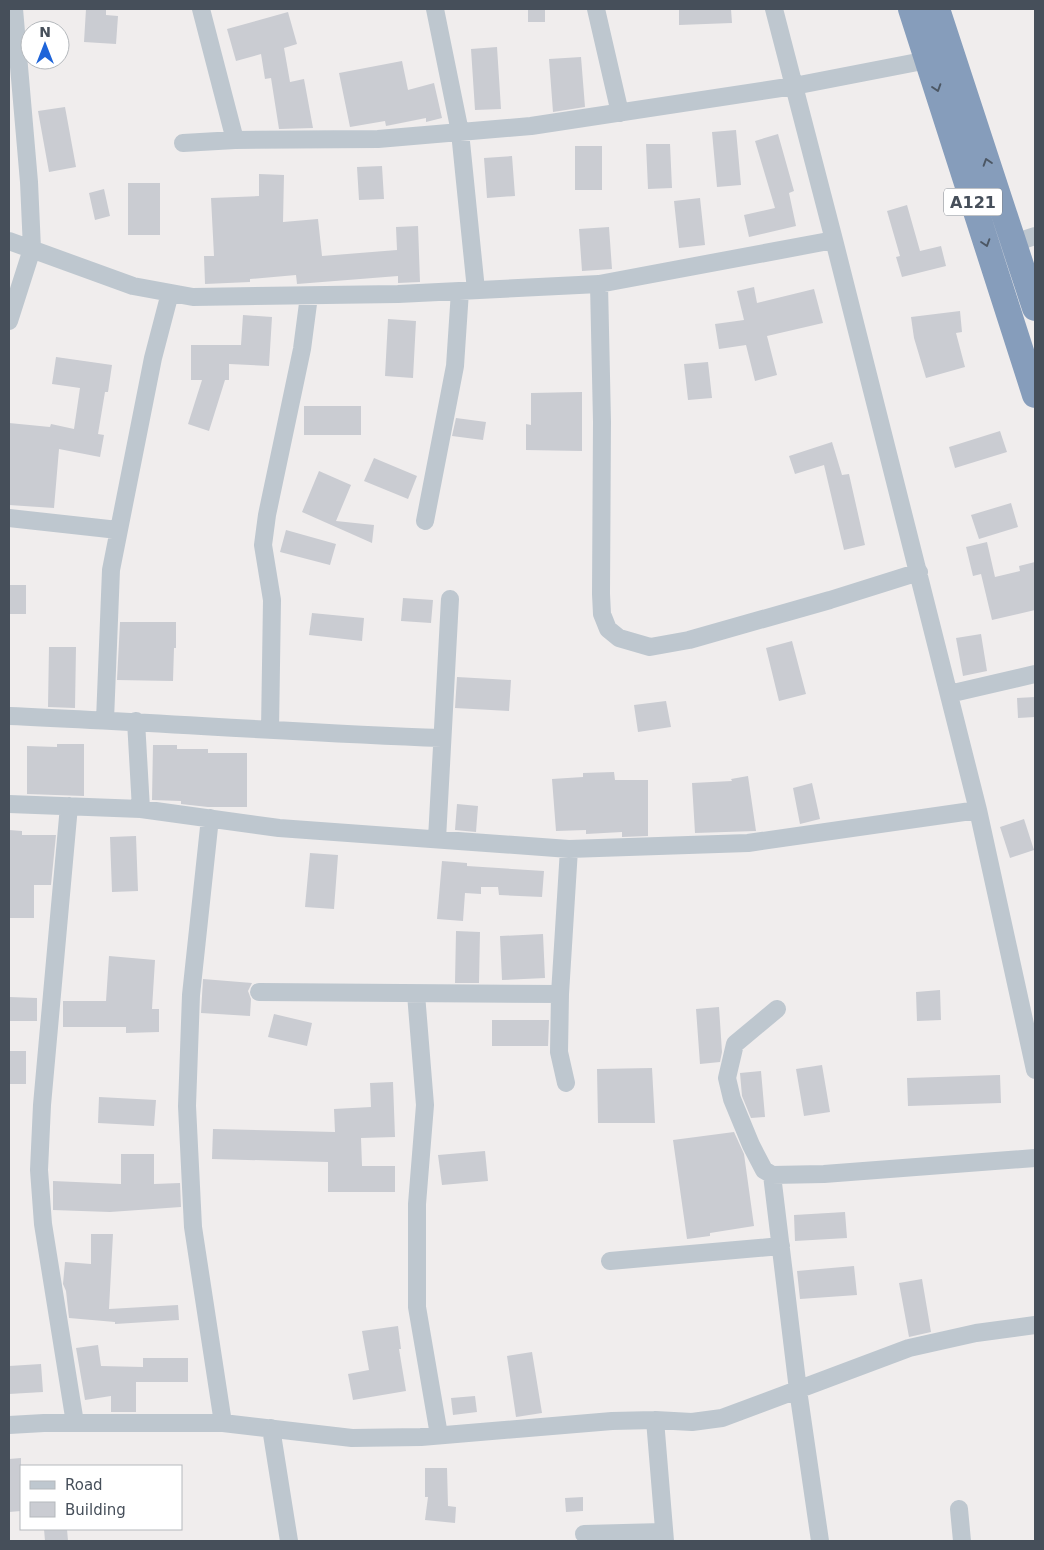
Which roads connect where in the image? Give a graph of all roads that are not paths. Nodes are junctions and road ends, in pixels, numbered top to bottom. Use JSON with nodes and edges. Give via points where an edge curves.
{"nodes":[{"id":1,"x":14,"y":9,"type":"edge"},
{"id":2,"x":201,"y":9,"type":"edge"},
{"id":3,"x":435,"y":9,"type":"edge"},
{"id":4,"x":596,"y":9,"type":"edge"},
{"id":5,"x":774,"y":9,"type":"edge"},
{"id":6,"x":911,"y":9,"type":"edge"},
{"id":7,"x":937,"y":9,"type":"edge"},
{"id":8,"x":928,"y":60,"type":"junction"},
{"id":9,"x":794,"y":86,"type":"junction"},
{"id":10,"x":620,"y":113,"type":"junction"},
{"id":11,"x":460,"y":132,"type":"junction"},
{"id":12,"x":235,"y":140,"type":"junction"},
{"id":13,"x":183,"y":143,"type":"dead end"},
{"id":14,"x":834,"y":240,"type":"junction"},
{"id":15,"x":9,"y":241,"type":"edge"},
{"id":16,"x":32,"y":249,"type":"junction"},
{"id":17,"x":1026,"y":251,"type":"edge"},
{"id":18,"x":599,"y":284,"type":"junction"},
{"id":19,"x":468,"y":291,"type":"junction"},
{"id":20,"x":170,"y":293,"type":"junction"},
{"id":21,"x":309,"y":296,"type":"junction"},
{"id":22,"x":1035,"y":308,"type":"edge"},
{"id":23,"x":9,"y":321,"type":"edge"},
{"id":24,"x":1035,"y":395,"type":"edge"},
{"id":25,"x":9,"y":518,"type":"edge"},
{"id":26,"x":426,"y":521,"type":"dead end"},
{"id":27,"x":118,"y":530,"type":"junction"},
{"id":28,"x":918,"y":572,"type":"junction"},
{"id":29,"x":450,"y":600,"type":"dead end"},
{"id":30,"x":1035,"y":674,"type":"edge"},
{"id":31,"x":949,"y":694,"type":"junction"},
{"id":32,"x":9,"y":716,"type":"edge"},
{"id":33,"x":105,"y":720,"type":"junction"},
{"id":34,"x":136,"y":721,"type":"junction"},
{"id":35,"x":270,"y":730,"type":"junction"},
{"id":36,"x":442,"y":738,"type":"junction"},
{"id":37,"x":9,"y":804,"type":"edge"},
{"id":38,"x":69,"y":806,"type":"junction"},
{"id":39,"x":141,"y":809,"type":"junction"},
{"id":40,"x":978,"y":810,"type":"junction"},
{"id":41,"x":210,"y":818,"type":"junction"},
{"id":42,"x":437,"y":839,"type":"junction"},
{"id":43,"x":569,"y":849,"type":"junction"},
{"id":44,"x":259,"y":992,"type":"dead end"},
{"id":45,"x":416,"y":994,"type":"junction"},
{"id":46,"x":560,"y":994,"type":"junction"},
{"id":47,"x":777,"y":1009,"type":"dead end"},
{"id":48,"x":1035,"y":1070,"type":"edge"},
{"id":49,"x":566,"y":1083,"type":"dead end"},
{"id":50,"x":1035,"y":1158,"type":"edge"},
{"id":51,"x":772,"y":1175,"type":"junction"},
{"id":52,"x":781,"y":1246,"type":"junction"},
{"id":53,"x":610,"y":1261,"type":"dead end"},
{"id":54,"x":1035,"y":1325,"type":"edge"},
{"id":55,"x":798,"y":1390,"type":"junction"},
{"id":56,"x":655,"y":1420,"type":"junction"},
{"id":57,"x":75,"y":1423,"type":"junction"},
{"id":58,"x":223,"y":1423,"type":"junction"},
{"id":59,"x":9,"y":1426,"type":"edge"},
{"id":60,"x":271,"y":1428,"type":"junction"},
{"id":61,"x":439,"y":1435,"type":"junction"},
{"id":62,"x":959,"y":1509,"type":"dead end"},
{"id":63,"x":584,"y":1534,"type":"dead end"},
{"id":64,"x":664,"y":1536,"type":"edge"},
{"id":65,"x":289,"y":1541,"type":"edge"},
{"id":66,"x":820,"y":1541,"type":"edge"},
{"id":67,"x":962,"y":1541,"type":"edge"}],
"edges":[{"from":1,"to":16,"type":"street"},
{"from":2,"to":12,"type":"street"},
{"from":3,"to":11,"type":"street"},
{"from":4,"to":10,"type":"street"},
{"from":5,"to":9,"type":"street"},
{"from":6,"to":8,"type":"highway","number":"A121"},
{"from":17,"to":7,"type":"highway","number":"A121","one_way":true},
{"from":8,"to":9,"type":"street"},
{"from":8,"to":24,"type":"highway","number":"A121","one_way":true},
{"from":9,"to":10,"type":"street"},
{"from":9,"to":14,"type":"street"},
{"from":10,"to":11,"type":"street"},
{"from":11,"to":12,"type":"street","via":[[378,139]]},
{"from":11,"to":19,"type":"street"},
{"from":12,"to":13,"type":"street"},
{"from":14,"to":18,"type":"street"},
{"from":14,"to":28,"type":"street"},
{"from":15,"to":16,"type":"street"},
{"from":16,"to":20,"type":"street","via":[[133,286]]},
{"from":16,"to":23,"type":"street"},
{"from":17,"to":22,"type":"highway","number":"A121"},
{"from":18,"to":19,"type":"street"},
{"from":18,"to":28,"type":"street","via":[[601,594],[602,614],[608,629],[620,638],[650,647],[688,640]]},
{"from":19,"to":21,"type":"street"},
{"from":19,"to":26,"type":"street"},
{"from":20,"to":21,"type":"street","via":[[193,297]]},
{"from":20,"to":27,"type":"street","via":[[153,358]]},
{"from":21,"to":35,"type":"street","via":[[302,349],[263,545],[272,600]]},
{"from":25,"to":27,"type":"street"},
{"from":27,"to":33,"type":"street","via":[[111,570]]},
{"from":28,"to":31,"type":"street"},
{"from":29,"to":36,"type":"street"},
{"from":30,"to":31,"type":"street"},
{"from":31,"to":40,"type":"street"},
{"from":32,"to":33,"type":"street"},
{"from":33,"to":34,"type":"street"},
{"from":34,"to":35,"type":"street"},
{"from":34,"to":39,"type":"street"},
{"from":35,"to":36,"type":"street"},
{"from":36,"to":42,"type":"street"},
{"from":37,"to":38,"type":"street"},
{"from":38,"to":39,"type":"street"},
{"from":38,"to":57,"type":"street","via":[[39,1170],[43,1224]]},
{"from":39,"to":41,"type":"street"},
{"from":40,"to":43,"type":"street","via":[[748,843]]},
{"from":40,"to":48,"type":"street"},
{"from":41,"to":42,"type":"street","via":[[279,828]]},
{"from":41,"to":58,"type":"street","via":[[191,995],[187,1106],[193,1226]]},
{"from":42,"to":43,"type":"street"},
{"from":43,"to":46,"type":"street"},
{"from":44,"to":45,"type":"street"},
{"from":45,"to":46,"type":"street"},
{"from":45,"to":61,"type":"street","via":[[425,1105],[417,1204],[417,1307]]},
{"from":46,"to":49,"type":"street","via":[[559,1052]]},
{"from":47,"to":51,"type":"street","via":[[736,1044],[727,1078],[751,1145],[764,1170]]},
{"from":50,"to":51,"type":"street"},
{"from":51,"to":52,"type":"street"},
{"from":52,"to":53,"type":"street"},
{"from":52,"to":55,"type":"street"},
{"from":54,"to":55,"type":"street","via":[[909,1348]]},
{"from":55,"to":56,"type":"street","via":[[722,1418],[692,1422]]},
{"from":55,"to":66,"type":"street"},
{"from":56,"to":61,"type":"street"},
{"from":56,"to":64,"type":"street"},
{"from":57,"to":58,"type":"street"},
{"from":57,"to":59,"type":"street"},
{"from":58,"to":60,"type":"street"},
{"from":60,"to":61,"type":"street","via":[[352,1438]]},
{"from":60,"to":65,"type":"street"},
{"from":62,"to":67,"type":"street"},
{"from":63,"to":64,"type":"street"}]}
